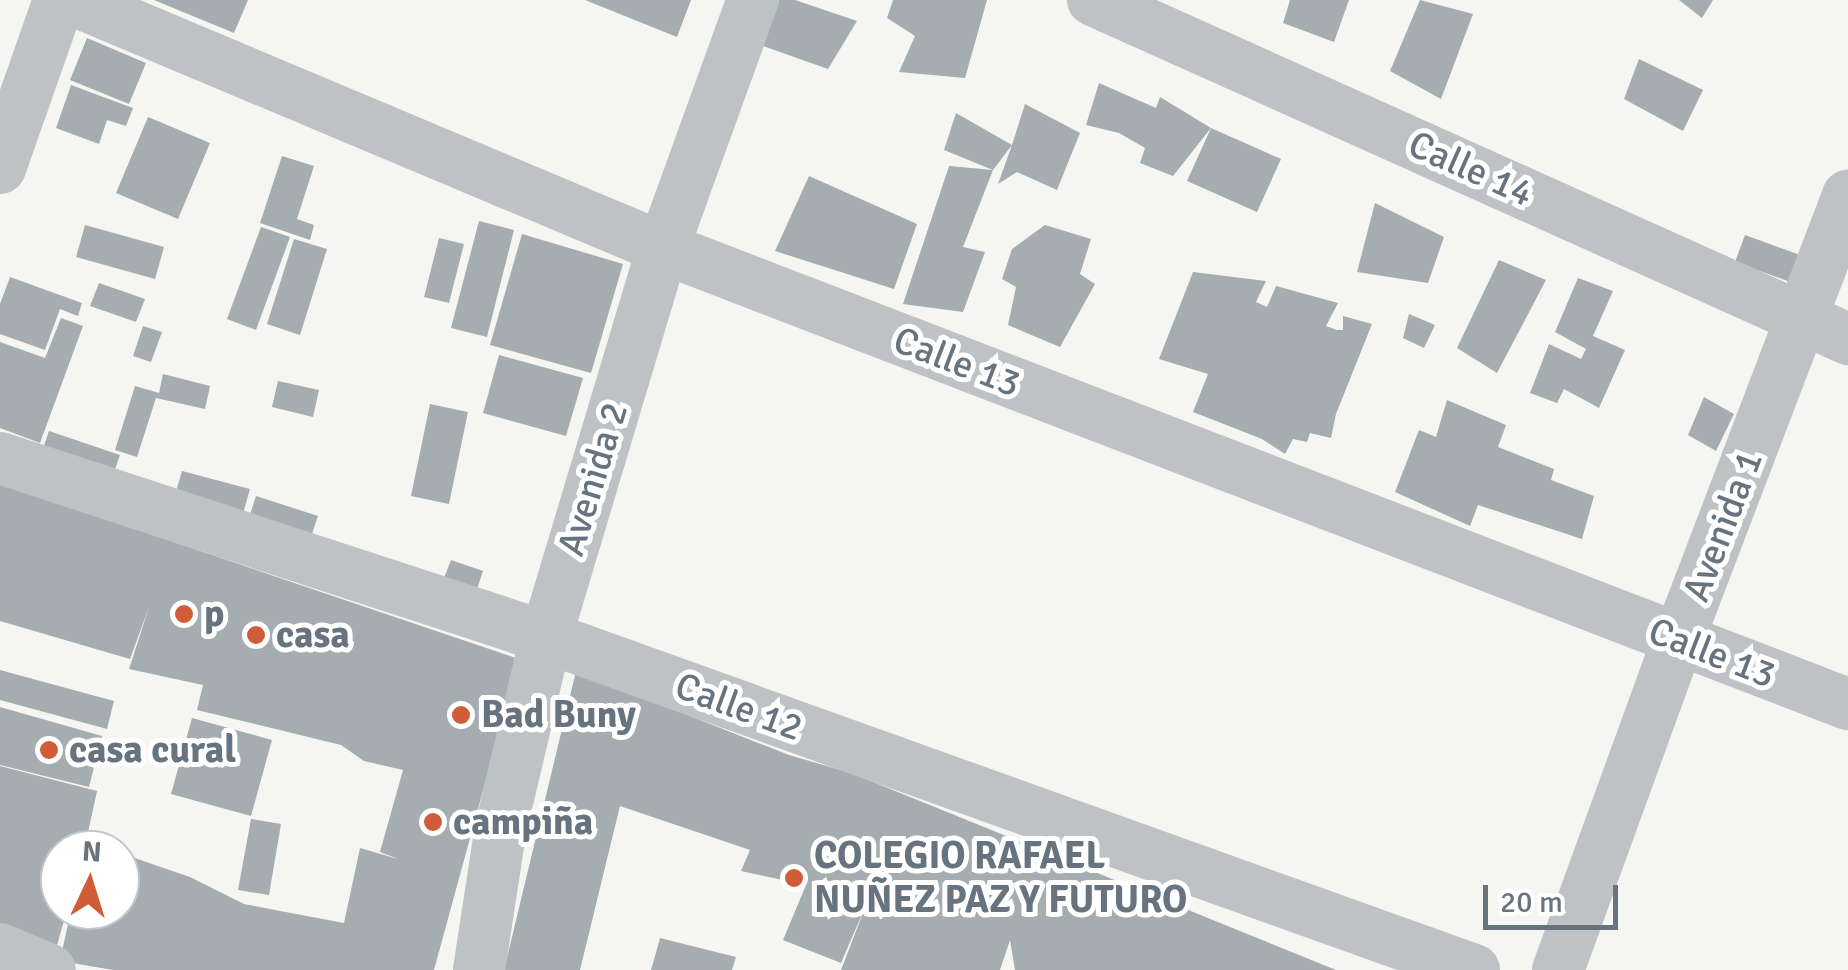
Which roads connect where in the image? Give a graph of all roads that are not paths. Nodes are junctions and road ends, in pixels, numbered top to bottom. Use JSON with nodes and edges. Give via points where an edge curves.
{"nodes":[{"id":1,"x":60,"y":0,"type":"edge"},
{"id":2,"x":73,"y":0,"type":"edge"},
{"id":3,"x":753,"y":0,"type":"edge"},
{"id":4,"x":1093,"y":0,"type":"edge"},
{"id":5,"x":0,"y":168,"type":"edge"},
{"id":6,"x":1848,"y":195,"type":"edge"},
{"id":7,"x":663,"y":248,"type":"junction"},
{"id":8,"x":1826,"y":329,"type":"edge"},
{"id":9,"x":0,"y":458,"type":"edge"},
{"id":10,"x":546,"y":637,"type":"junction"},
{"id":11,"x":1678,"y":641,"type":"junction"},
{"id":12,"x":1848,"y":704,"type":"edge"},
{"id":13,"x":0,"y":949,"type":"edge"},
{"id":14,"x":50,"y":970,"type":"edge"},
{"id":15,"x":479,"y":970,"type":"edge"},
{"id":16,"x":1474,"y":970,"type":"edge"},
{"id":17,"x":1558,"y":970,"type":"edge"}],
"edges":[{"from":1,"to":5,"type":"street"},
{"from":2,"to":7,"type":"street","name":"Calle 13"},
{"from":3,"to":7,"type":"street","name":"Avenida 2"},
{"from":4,"to":8,"type":"street","name":"Calle 14"},
{"from":6,"to":8,"type":"street","name":"Avenida 1"},
{"from":7,"to":10,"type":"street","name":"Avenida 2"},
{"from":7,"to":11,"type":"street","name":"Calle 13"},
{"from":8,"to":11,"type":"street","name":"Avenida 1"},
{"from":9,"to":10,"type":"street","name":"Calle 12"},
{"from":10,"to":15,"type":"street","name":"Avenida 2","via":[[500,832]]},
{"from":10,"to":16,"type":"street","name":"Calle 12"},
{"from":11,"to":12,"type":"street","name":"Calle 13"},
{"from":11,"to":17,"type":"street","name":"Avenida 1"},
{"from":13,"to":14,"type":"street"}]}
